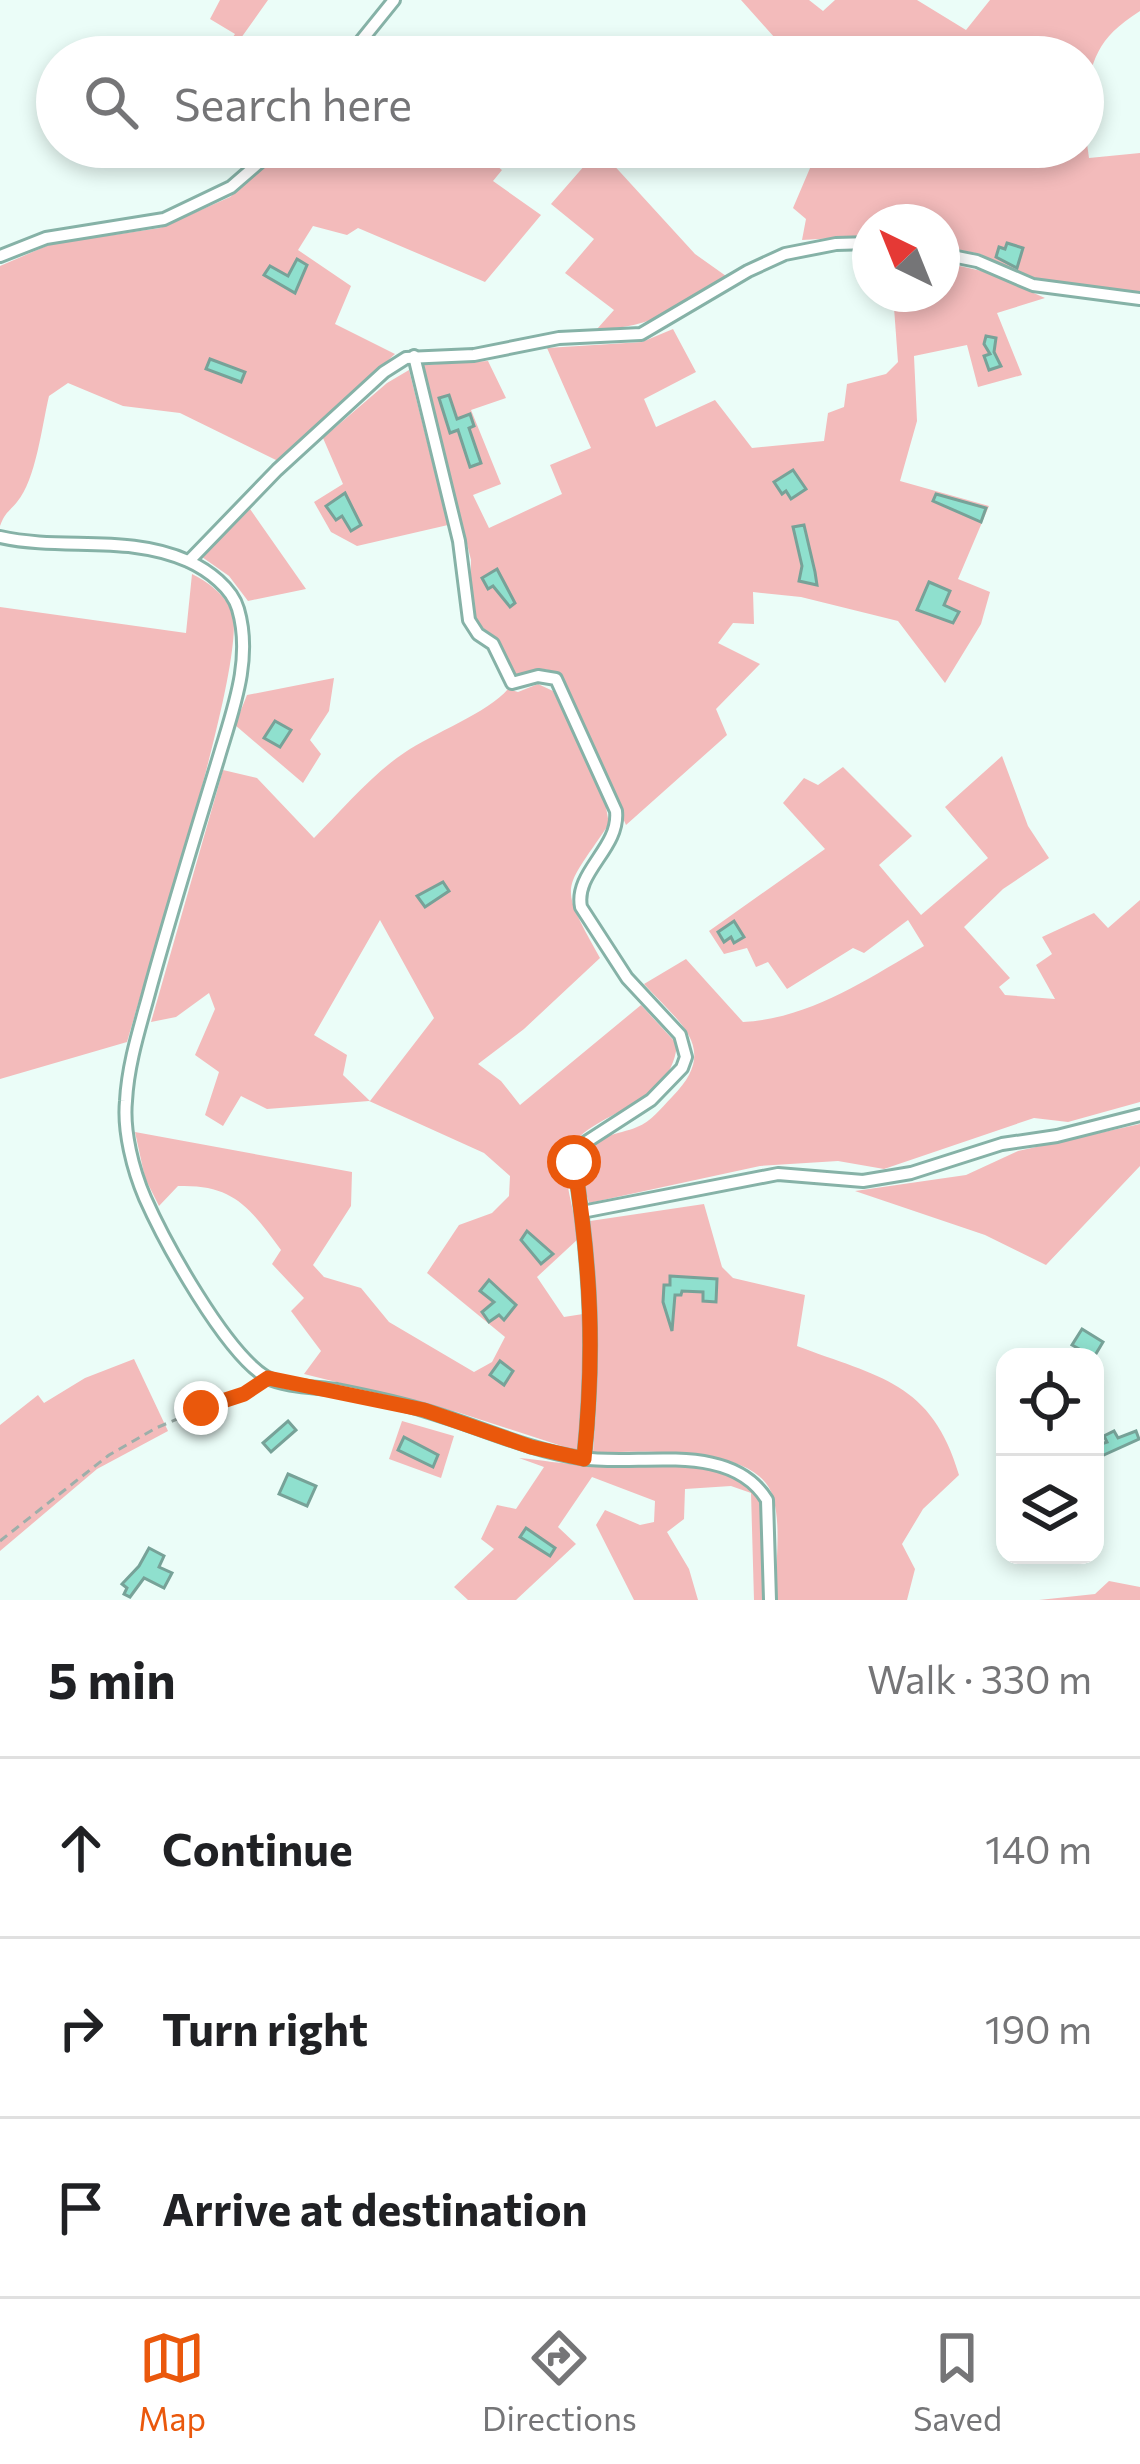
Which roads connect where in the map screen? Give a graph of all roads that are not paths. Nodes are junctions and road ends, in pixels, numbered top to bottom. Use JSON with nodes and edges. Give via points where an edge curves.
{"nodes":[{"id":1,"x":394,"y":0,"type":"edge"},
{"id":2,"x":365,"y":36,"type":"edge"},
{"id":3,"x":253,"y":168,"type":"edge"},
{"id":4,"x":852,"y":244,"type":"edge"},
{"id":5,"x":0,"y":256,"type":"edge"},
{"id":6,"x":960,"y":257,"type":"edge"},
{"id":7,"x":1140,"y":298,"type":"edge"},
{"id":8,"x":414,"y":356,"type":"junction"},
{"id":9,"x":0,"y":536,"type":"edge"},
{"id":10,"x":189,"y":561,"type":"junction"},
{"id":11,"x":1140,"y":1115,"type":"edge"},
{"id":12,"x":582,"y":1213,"type":"junction"},
{"id":13,"x":584,"y":1459,"type":"junction"},
{"id":14,"x":770,"y":1600,"type":"edge"}],
"edges":[{"from":1,"to":2,"type":"street"},
{"from":3,"to":5,"type":"street","via":[[164,219],[46,238]]},
{"from":4,"to":8,"type":"street","via":[[785,254],[641,334]]},
{"from":6,"to":7,"type":"street","via":[[1047,289]]},
{"from":8,"to":10,"type":"street","via":[[345,407]]},
{"from":8,"to":12,"type":"street","via":[[459,541],[469,620],[493,644],[512,682],[556,679],[616,811],[617,827],[583,886],[581,908],[685,1048],[682,1068],[651,1100],[580,1146],[574,1162]]},
{"from":9,"to":10,"type":"street","via":[[108,543]]},
{"from":10,"to":13,"type":"street","via":[[237,603],[244,658],[131,1059],[125,1105],[142,1192],[172,1255],[268,1378],[424,1410]]},
{"from":11,"to":12,"type":"street","via":[[1001,1144],[911,1173],[863,1181],[778,1174]]},
{"from":12,"to":13,"type":"street","via":[[593,1372]]},
{"from":13,"to":14,"type":"street","via":[[694,1462],[750,1478],[770,1512]]}]}
